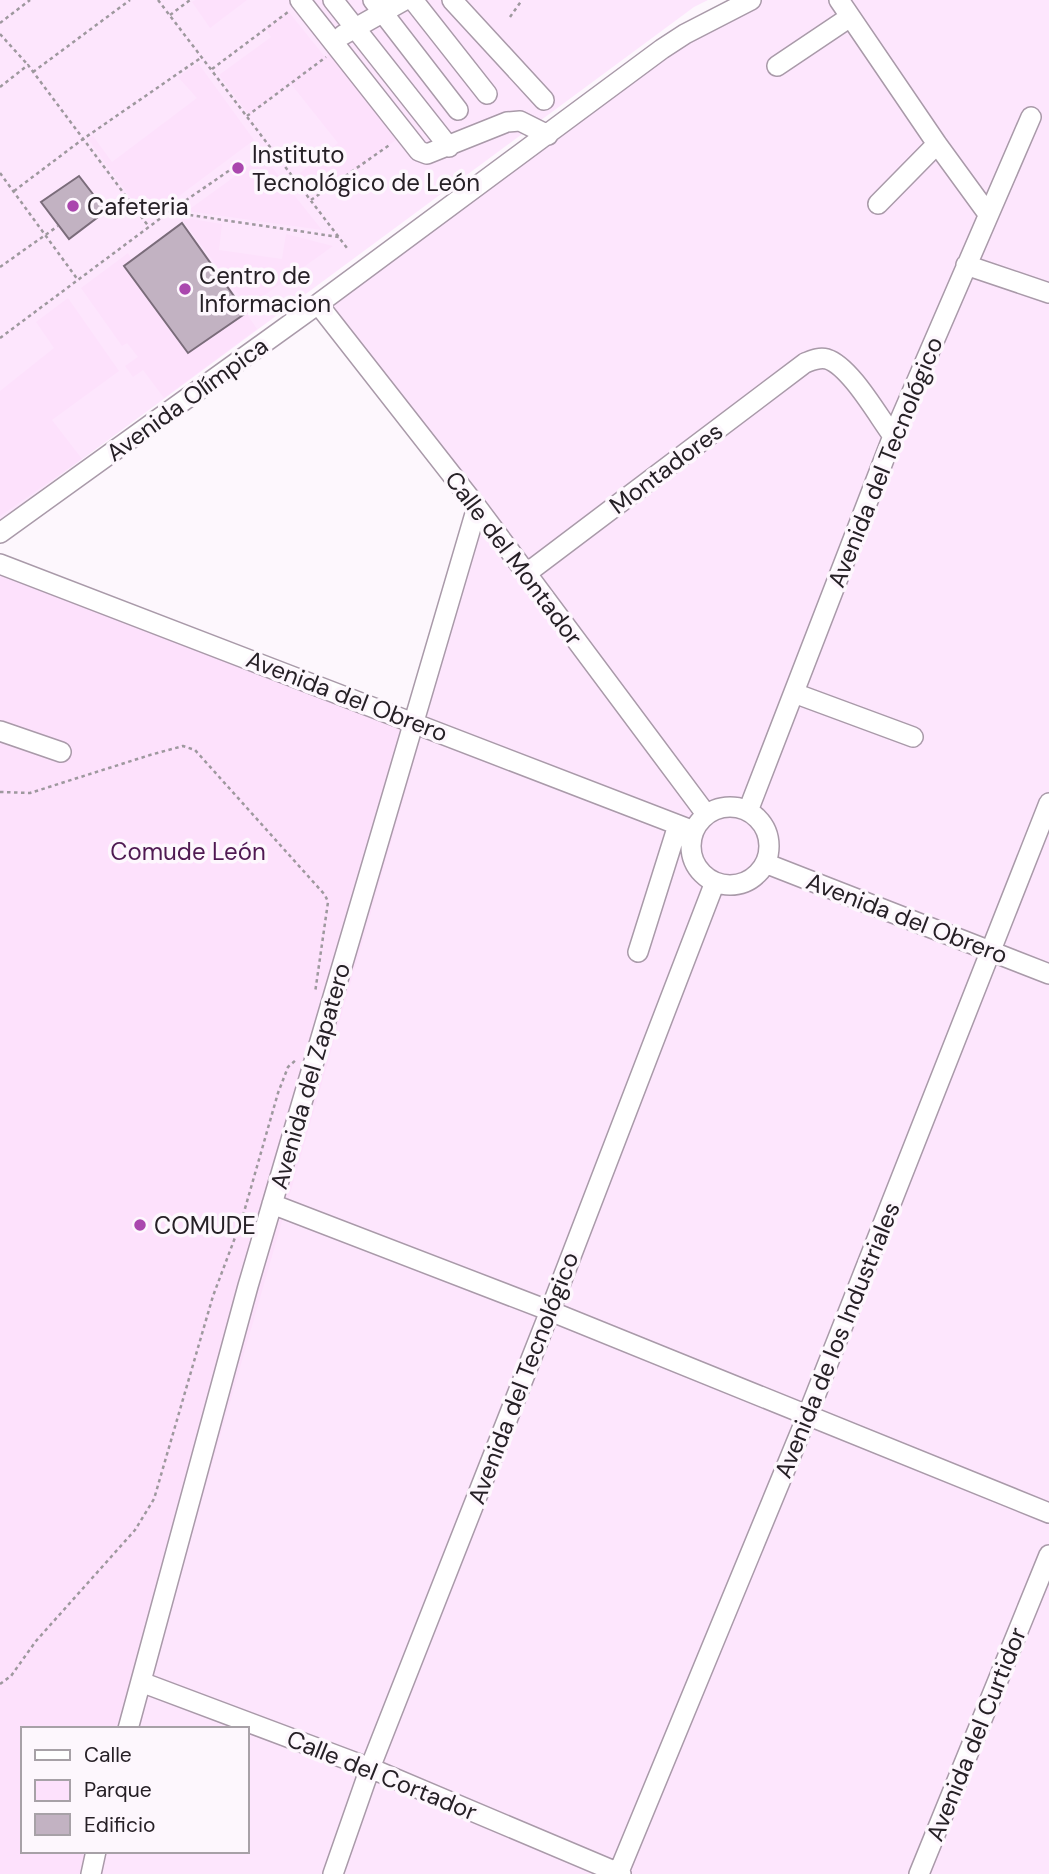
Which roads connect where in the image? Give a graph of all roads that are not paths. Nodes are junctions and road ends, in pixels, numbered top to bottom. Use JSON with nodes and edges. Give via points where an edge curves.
{"nodes":[{"id":1,"x":333,"y":0,"type":"edge"},
{"id":2,"x":405,"y":0,"type":"edge"},
{"id":3,"x":413,"y":0,"type":"edge"},
{"id":4,"x":452,"y":0,"type":"edge"},
{"id":5,"x":751,"y":0,"type":"edge"},
{"id":6,"x":839,"y":0,"type":"edge"},
{"id":7,"x":298,"y":3,"type":"edge"},
{"id":8,"x":378,"y":6,"type":"edge"},
{"id":9,"x":850,"y":17,"type":"junction"},
{"id":10,"x":353,"y":29,"type":"junction"},
{"id":11,"x":332,"y":47,"type":"junction"},
{"id":12,"x":777,"y":66,"type":"dead end"},
{"id":13,"x":487,"y":94,"type":"dead end"},
{"id":14,"x":544,"y":100,"type":"dead end"},
{"id":15,"x":458,"y":110,"type":"dead end"},
{"id":16,"x":1031,"y":117,"type":"dead end"},
{"id":17,"x":548,"y":135,"type":"junction"},
{"id":18,"x":937,"y":144,"type":"junction"},
{"id":19,"x":449,"y":147,"type":"junction"},
{"id":20,"x":878,"y":204,"type":"dead end"},
{"id":21,"x":988,"y":214,"type":"junction"},
{"id":22,"x":966,"y":265,"type":"junction"},
{"id":23,"x":1049,"y":293,"type":"edge"},
{"id":24,"x":318,"y":304,"type":"junction"},
{"id":25,"x":893,"y":436,"type":"junction"},
{"id":26,"x":477,"y":507,"type":"junction"},
{"id":27,"x":0,"y":533,"type":"edge"},
{"id":28,"x":0,"y":564,"type":"edge"},
{"id":29,"x":527,"y":573,"type":"junction"},
{"id":30,"x":794,"y":692,"type":"junction"},
{"id":31,"x":414,"y":722,"type":"junction"},
{"id":32,"x":0,"y":732,"type":"edge"},
{"id":33,"x":913,"y":737,"type":"dead end"},
{"id":34,"x":61,"y":752,"type":"dead end"},
{"id":35,"x":1049,"y":803,"type":"edge"},
{"id":36,"x":748,"y":811,"type":"junction"},
{"id":37,"x":706,"y":814,"type":"junction"},
{"id":38,"x":686,"y":828,"type":"junction"},
{"id":39,"x":765,"y":863,"type":"junction"},
{"id":40,"x":715,"y":882,"type":"junction"},
{"id":41,"x":991,"y":950,"type":"junction"},
{"id":42,"x":638,"y":952,"type":"dead end"},
{"id":43,"x":1049,"y":974,"type":"edge"},
{"id":44,"x":272,"y":1204,"type":"junction"},
{"id":45,"x":550,"y":1311,"type":"junction"},
{"id":46,"x":808,"y":1414,"type":"junction"},
{"id":47,"x":1049,"y":1513,"type":"edge"},
{"id":48,"x":1049,"y":1555,"type":"edge"},
{"id":49,"x":141,"y":1682,"type":"junction"},
{"id":50,"x":129,"y":1727,"type":"edge"},
{"id":51,"x":370,"y":1768,"type":"junction"},
{"id":52,"x":95,"y":1853,"type":"edge"},
{"id":53,"x":90,"y":1874,"type":"edge"},
{"id":54,"x":333,"y":1874,"type":"edge"},
{"id":55,"x":619,"y":1874,"type":"edge"},
{"id":56,"x":919,"y":1874,"type":"edge"}],
"edges":[{"from":1,"to":10,"type":"street"},
{"from":2,"to":8,"type":"street"},
{"from":3,"to":13,"type":"street"},
{"from":4,"to":14,"type":"street"},
{"from":5,"to":17,"type":"street","name":"Avenida Olímpica","via":[[685,34]]},
{"from":6,"to":9,"type":"street"},
{"from":7,"to":11,"type":"street"},
{"from":8,"to":10,"type":"street"},
{"from":8,"to":15,"type":"street"},
{"from":9,"to":12,"type":"street"},
{"from":9,"to":18,"type":"street"},
{"from":10,"to":11,"type":"street"},
{"from":10,"to":19,"type":"street"},
{"from":11,"to":19,"type":"street","via":[[419,151],[427,154]]},
{"from":16,"to":21,"type":"street","name":"Avenida del Tecnológico"},
{"from":17,"to":19,"type":"street","via":[[520,121],[507,122]]},
{"from":17,"to":24,"type":"street","name":"Avenida Olímpica"},
{"from":18,"to":20,"type":"street"},
{"from":18,"to":21,"type":"street"},
{"from":21,"to":22,"type":"street","name":"Avenida del Tecnológico"},
{"from":22,"to":23,"type":"street"},
{"from":22,"to":25,"type":"street","name":"Avenida del Tecnológico"},
{"from":24,"to":26,"type":"street","name":"Calle del Montador"},
{"from":24,"to":27,"type":"street","name":"Avenida Olímpica"},
{"from":25,"to":29,"type":"street","name":"Montadores","via":[[847,374],[836,364],[817,358]]},
{"from":25,"to":30,"type":"street","name":"Avenida del Tecnológico"},
{"from":26,"to":29,"type":"street","name":"Calle del Montador"},
{"from":26,"to":31,"type":"street","name":"Avenida del Zapatero"},
{"from":28,"to":31,"type":"street","name":"Avenida del Obrero"},
{"from":29,"to":37,"type":"street","name":"Calle del Montador"},
{"from":30,"to":33,"type":"street"},
{"from":30,"to":36,"type":"street","name":"Avenida del Tecnológico"},
{"from":31,"to":38,"type":"street","name":"Avenida del Obrero"},
{"from":31,"to":44,"type":"street","name":"Avenida del Zapatero"},
{"from":32,"to":34,"type":"street"},
{"from":35,"to":41,"type":"street","name":"Avenida de los Industriales"},
{"from":36,"to":37,"type":"street","via":[[734,807]]},
{"from":36,"to":39,"type":"street","via":[[758,818],[769,839]]},
{"from":37,"to":38,"type":"street"},
{"from":38,"to":40,"type":"street","via":[[697,866]]},
{"from":38,"to":42,"type":"street"},
{"from":39,"to":40,"type":"street","via":[[749,880]]},
{"from":39,"to":41,"type":"street","name":"Avenida del Obrero"},
{"from":40,"to":45,"type":"street","name":"Avenida del Tecnológico"},
{"from":41,"to":43,"type":"street","name":"Avenida del Obrero"},
{"from":41,"to":46,"type":"street","name":"Avenida de los Industriales"},
{"from":44,"to":45,"type":"street"},
{"from":44,"to":49,"type":"street","name":"Avenida del Zapatero"},
{"from":45,"to":46,"type":"street"},
{"from":45,"to":51,"type":"street","name":"Avenida del Tecnológico"},
{"from":46,"to":47,"type":"street"},
{"from":46,"to":55,"type":"street","name":"Avenida de los Industriales"},
{"from":48,"to":56,"type":"street","name":"Avenida del Curtidor"},
{"from":49,"to":50,"type":"street","name":"Avenida del Zapatero"},
{"from":49,"to":51,"type":"street","name":"Calle del Cortador"},
{"from":51,"to":54,"type":"street","name":"Avenida del Tecnológico"},
{"from":51,"to":55,"type":"street","name":"Calle del Cortador"},
{"from":52,"to":53,"type":"street"}]}
